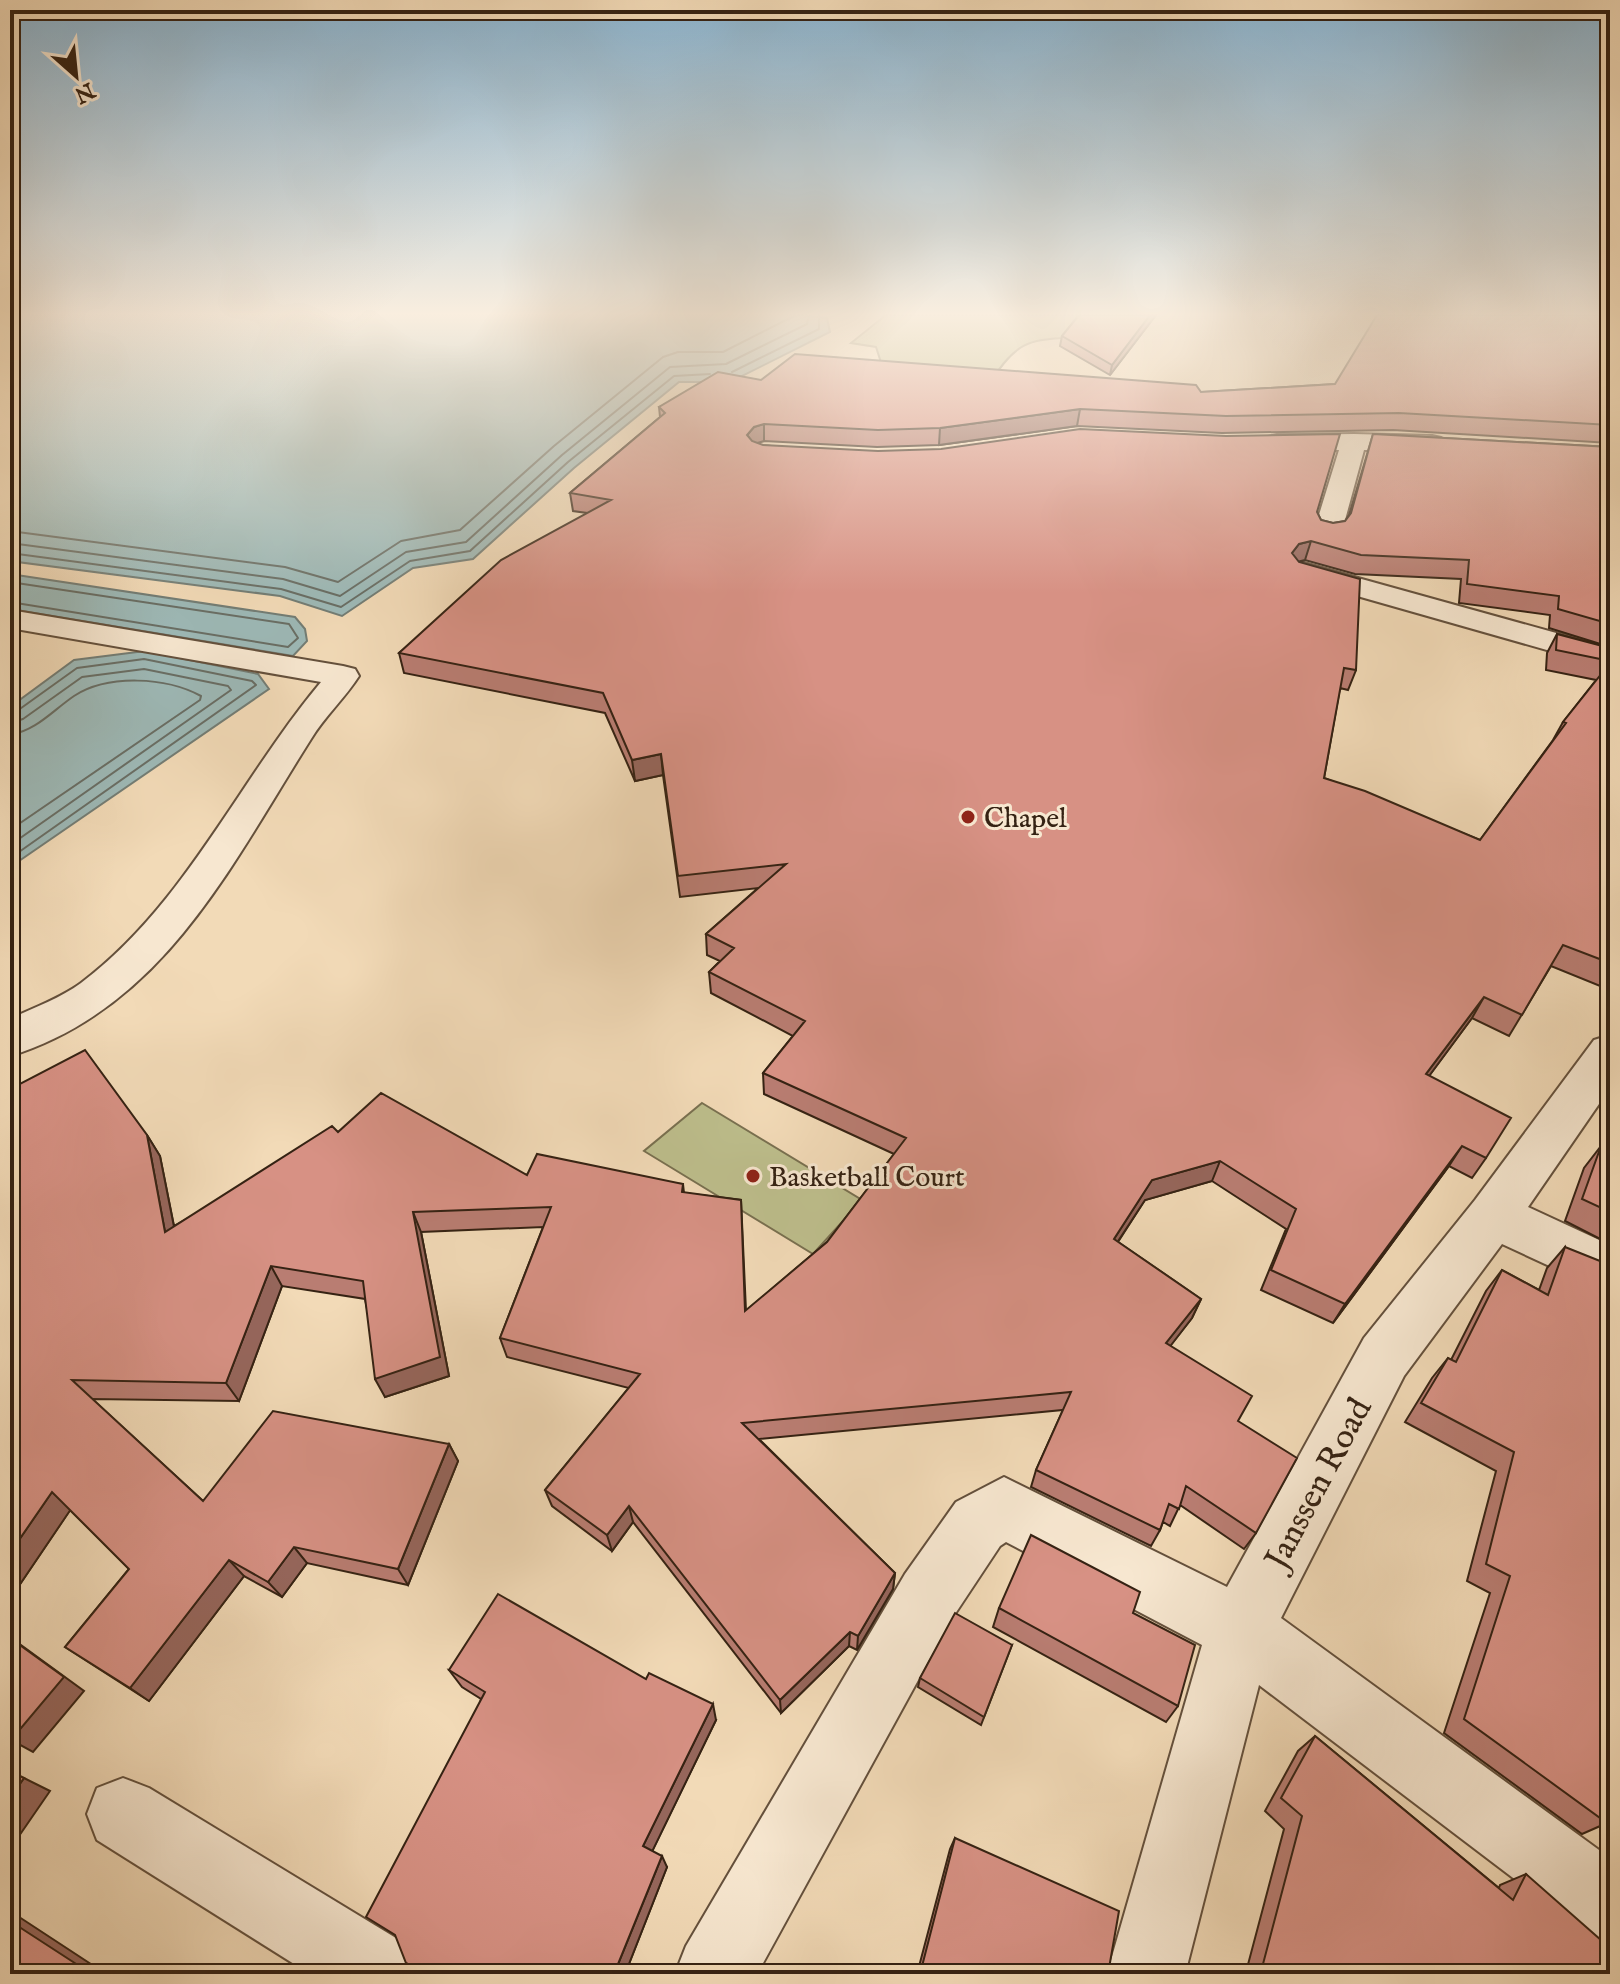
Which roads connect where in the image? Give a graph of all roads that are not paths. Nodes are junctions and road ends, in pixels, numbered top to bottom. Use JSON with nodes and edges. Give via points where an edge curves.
{"nodes":[{"id":1,"x":1354,"y":441,"type":"junction"},
{"id":2,"x":1249,"y":442,"type":"edge"},
{"id":3,"x":1455,"y":444,"type":"edge"},
{"id":4,"x":1328,"y":531,"type":"edge"},
{"id":5,"x":1304,"y":572,"type":"edge"},
{"id":6,"x":10,"y":619,"type":"edge"},
{"id":7,"x":1610,"y":658,"type":"edge"},
{"id":8,"x":10,"y":1039,"type":"edge"},
{"id":9,"x":1610,"y":1052,"type":"edge"},
{"id":10,"x":1493,"y":1215,"type":"junction"},
{"id":11,"x":1610,"y":1270,"type":"edge"},
{"id":12,"x":1240,"y":1629,"type":"junction"},
{"id":13,"x":123,"y":1814,"type":"dead end"},
{"id":14,"x":1610,"y":1904,"type":"edge"},
{"id":15,"x":381,"y":1974,"type":"edge"},
{"id":16,"x":714,"y":1974,"type":"edge"},
{"id":17,"x":1146,"y":1974,"type":"edge"}],
"edges":[{"from":1,"to":2,"type":"street"},
{"from":1,"to":3,"type":"street"},
{"from":1,"to":4,"type":"street"},
{"from":5,"to":7,"type":"street"},
{"from":6,"to":8,"type":"street","via":[[343,676],[300,729],[158,939],[95,996]]},
{"from":9,"to":10,"type":"street","name":"Janssen Road"},
{"from":10,"to":11,"type":"street"},
{"from":10,"to":12,"type":"street","name":"Janssen Road","via":[[1384,1357]]},
{"from":12,"to":14,"type":"street"},
{"from":12,"to":16,"type":"street","via":[[1004,1508],[978,1524],[928,1597]]},
{"from":12,"to":17,"type":"street","name":"Janssen Road"},
{"from":13,"to":15,"type":"street"}]}
